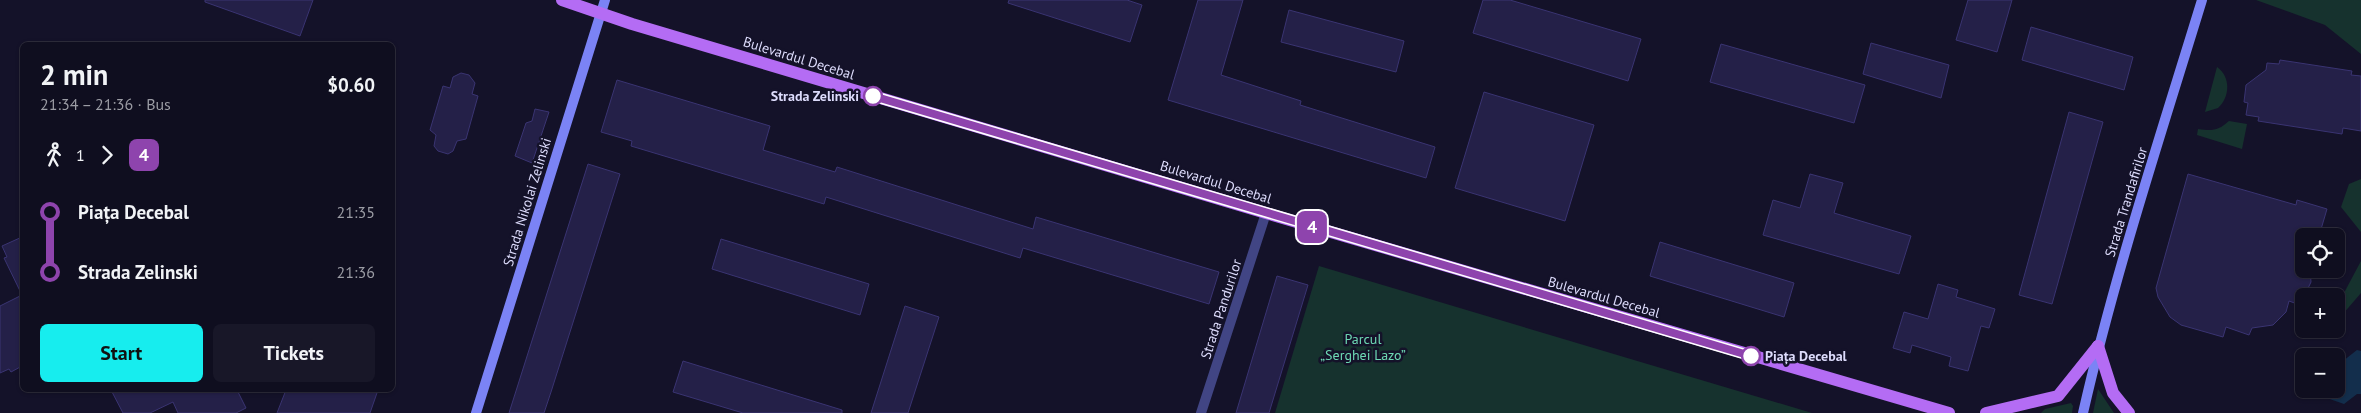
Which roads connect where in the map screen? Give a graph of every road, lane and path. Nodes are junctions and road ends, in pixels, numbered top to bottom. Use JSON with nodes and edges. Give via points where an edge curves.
{"nodes":[{"id":1,"x":562,"y":0,"type":"edge"},
{"id":2,"x":605,"y":0,"type":"edge"},
{"id":3,"x":2202,"y":0,"type":"edge"},
{"id":4,"x":600,"y":14,"type":"junction"},
{"id":5,"x":1266,"y":213,"type":"junction"},
{"id":6,"x":2098,"y":346,"type":"junction"},
{"id":7,"x":476,"y":413,"type":"edge"},
{"id":8,"x":1201,"y":413,"type":"edge"},
{"id":9,"x":1949,"y":413,"type":"edge"},
{"id":10,"x":1986,"y":413,"type":"edge"},
{"id":11,"x":2083,"y":413,"type":"edge"},
{"id":12,"x":2129,"y":413,"type":"edge"}],
"edges":[{"from":1,"to":4,"type":"main road","name":"Bulevardul Decebal"},
{"from":2,"to":4,"type":"street","name":"Strada Nikolai Zelinski"},
{"from":3,"to":6,"type":"street","name":"Strada Trandafirilor"},
{"from":4,"to":5,"type":"main road","name":"Bulevardul Decebal"},
{"from":4,"to":7,"type":"street","name":"Strada Nikolai Zelinski"},
{"from":5,"to":8,"type":"street","name":"Strada Pandurilor"},
{"from":5,"to":9,"type":"main road","name":"Bulevardul Decebal"},
{"from":6,"to":10,"type":"main road","via":[[2058,396]]},
{"from":6,"to":11,"type":"street","name":"Strada Trandafirilor"},
{"from":6,"to":12,"type":"main road","via":[[2113,393]]}]}
